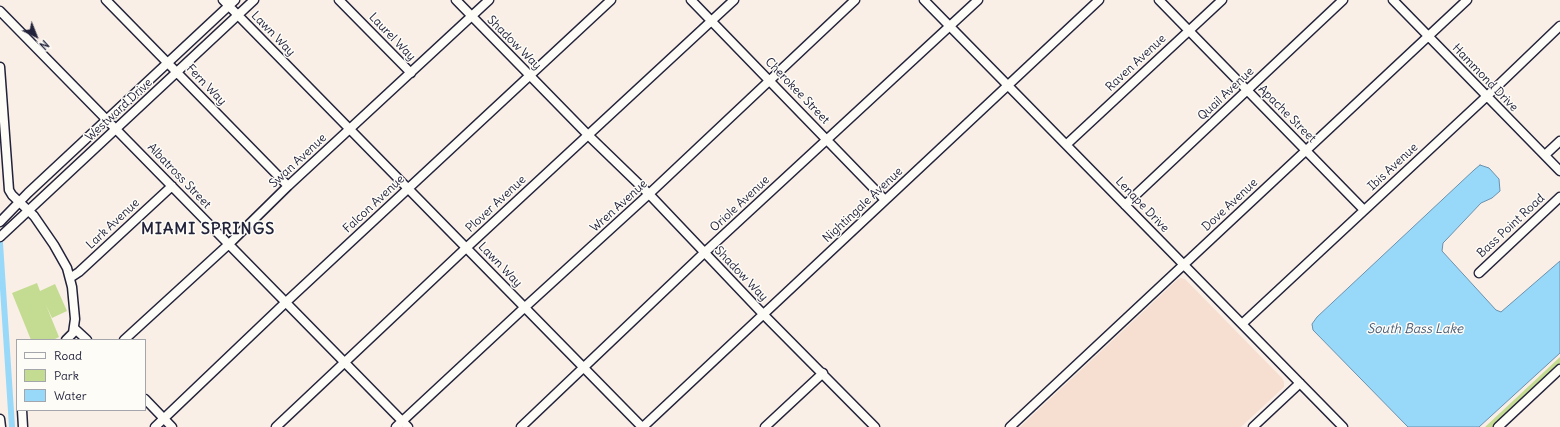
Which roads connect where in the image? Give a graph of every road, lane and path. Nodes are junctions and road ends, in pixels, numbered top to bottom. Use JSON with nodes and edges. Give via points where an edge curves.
{"nodes":[{"id":1,"x":106,"y":0,"type":"edge"},
{"id":2,"x":235,"y":0,"type":"edge"},
{"id":3,"x":254,"y":0,"type":"edge"},
{"id":4,"x":339,"y":0,"type":"edge"},
{"id":5,"x":456,"y":0,"type":"edge"},
{"id":6,"x":489,"y":0,"type":"edge"},
{"id":7,"x":611,"y":0,"type":"edge"},
{"id":8,"x":691,"y":0,"type":"edge"},
{"id":9,"x":734,"y":0,"type":"edge"},
{"id":10,"x":855,"y":0,"type":"edge"},
{"id":11,"x":924,"y":0,"type":"edge"},
{"id":12,"x":978,"y":0,"type":"edge"},
{"id":13,"x":1099,"y":0,"type":"edge"},
{"id":14,"x":1159,"y":0,"type":"edge"},
{"id":15,"x":1222,"y":0,"type":"edge"},
{"id":16,"x":1344,"y":0,"type":"edge"},
{"id":17,"x":1393,"y":0,"type":"edge"},
{"id":18,"x":1467,"y":0,"type":"edge"},
{"id":19,"x":227,"y":2,"type":"edge"},
{"id":20,"x":0,"y":11,"type":"edge"},
{"id":21,"x":238,"y":15,"type":"junction"},
{"id":22,"x":472,"y":17,"type":"junction"},
{"id":23,"x":712,"y":21,"type":"junction"},
{"id":24,"x":950,"y":26,"type":"junction"},
{"id":25,"x":1560,"y":26,"type":"edge"},
{"id":26,"x":1189,"y":31,"type":"junction"},
{"id":27,"x":1428,"y":37,"type":"junction"},
{"id":28,"x":168,"y":63,"type":"junction"},
{"id":29,"x":0,"y":67,"type":"edge"},
{"id":30,"x":177,"y":72,"type":"junction"},
{"id":31,"x":410,"y":73,"type":"junction"},
{"id":32,"x":530,"y":75,"type":"junction"},
{"id":33,"x":770,"y":80,"type":"junction"},
{"id":34,"x":1008,"y":86,"type":"junction"},
{"id":35,"x":1247,"y":91,"type":"junction"},
{"id":36,"x":1486,"y":97,"type":"junction"},
{"id":37,"x":107,"y":120,"type":"junction"},
{"id":38,"x":117,"y":129,"type":"junction"},
{"id":39,"x":350,"y":130,"type":"junction"},
{"id":40,"x":588,"y":135,"type":"junction"},
{"id":41,"x":827,"y":140,"type":"junction"},
{"id":42,"x":1560,"y":141,"type":"edge"},
{"id":43,"x":1067,"y":144,"type":"junction"},
{"id":44,"x":1306,"y":150,"type":"junction"},
{"id":45,"x":1545,"y":155,"type":"junction"},
{"id":46,"x":1560,"y":171,"type":"edge"},
{"id":47,"x":172,"y":186,"type":"junction"},
{"id":48,"x":288,"y":186,"type":"junction"},
{"id":49,"x":408,"y":189,"type":"junction"},
{"id":50,"x":649,"y":194,"type":"junction"},
{"id":51,"x":1560,"y":197,"type":"edge"},
{"id":52,"x":885,"y":200,"type":"junction"},
{"id":53,"x":20,"y":201,"type":"junction"},
{"id":54,"x":1125,"y":205,"type":"junction"},
{"id":55,"x":29,"y":210,"type":"junction"},
{"id":56,"x":1364,"y":210,"type":"junction"},
{"id":57,"x":0,"y":222,"type":"edge"},
{"id":58,"x":0,"y":236,"type":"edge"},
{"id":59,"x":229,"y":244,"type":"junction"},
{"id":60,"x":466,"y":248,"type":"junction"},
{"id":61,"x":704,"y":253,"type":"junction"},
{"id":62,"x":1183,"y":265,"type":"junction"},
{"id":63,"x":1479,"y":273,"type":"dead end"},
{"id":64,"x":70,"y":278,"type":"junction"},
{"id":65,"x":285,"y":303,"type":"junction"},
{"id":66,"x":524,"y":308,"type":"junction"},
{"id":67,"x":763,"y":314,"type":"junction"},
{"id":68,"x":1242,"y":324,"type":"junction"},
{"id":69,"x":74,"y":328,"type":"junction"},
{"id":70,"x":67,"y":339,"type":"edge"},
{"id":71,"x":86,"y":339,"type":"edge"},
{"id":72,"x":125,"y":339,"type":"edge"},
{"id":73,"x":345,"y":362,"type":"junction"},
{"id":74,"x":583,"y":368,"type":"junction"},
{"id":75,"x":1560,"y":369,"type":"edge"},
{"id":76,"x":823,"y":373,"type":"junction"},
{"id":77,"x":1300,"y":383,"type":"junction"},
{"id":78,"x":146,"y":400,"type":"edge"},
{"id":79,"x":22,"y":411,"type":"edge"},
{"id":80,"x":164,"y":418,"type":"junction"},
{"id":81,"x":0,"y":419,"type":"edge"},
{"id":82,"x":402,"y":425,"type":"edge"},
{"id":83,"x":0,"y":427,"type":"edge"},
{"id":84,"x":23,"y":427,"type":"edge"},
{"id":85,"x":155,"y":427,"type":"edge"},
{"id":86,"x":172,"y":427,"type":"edge"},
{"id":87,"x":276,"y":427,"type":"edge"},
{"id":88,"x":521,"y":427,"type":"edge"},
{"id":89,"x":643,"y":427,"type":"edge"},
{"id":90,"x":765,"y":427,"type":"edge"},
{"id":91,"x":875,"y":427,"type":"edge"},
{"id":92,"x":1010,"y":427,"type":"edge"},
{"id":93,"x":1253,"y":427,"type":"edge"},
{"id":94,"x":1343,"y":427,"type":"edge"},
{"id":95,"x":1498,"y":427,"type":"edge"}],
"edges":[{"from":1,"to":28,"type":"street","name":"Fern Way"},
{"from":2,"to":19,"type":"street","name":"Westward Drive"},
{"from":3,"to":21,"type":"street","name":"Westward Drive"},
{"from":4,"to":31,"type":"street","name":"Laurel Way"},
{"from":5,"to":22,"type":"street","name":"Shadow Way"},
{"from":6,"to":22,"type":"street","name":"Swan Avenue"},
{"from":7,"to":32,"type":"street","name":"Falcon Avenue"},
{"from":8,"to":23,"type":"street","name":"Cherokee Street"},
{"from":9,"to":23,"type":"street","name":"Plover Avenue"},
{"from":10,"to":33,"type":"street","name":"Wren Avenue"},
{"from":11,"to":24,"type":"street","name":"Lenape Drive"},
{"from":12,"to":24,"type":"street","name":"Oriole Avenue"},
{"from":13,"to":34,"type":"street","name":"Nightingale Avenue"},
{"from":14,"to":26,"type":"street","name":"Apache Street"},
{"from":15,"to":26,"type":"street","name":"Raven Avenue"},
{"from":16,"to":35,"type":"street","name":"Quail Avenue"},
{"from":17,"to":27,"type":"street","name":"Hammond Drive"},
{"from":18,"to":27,"type":"street","name":"Dove Avenue"},
{"from":19,"to":21,"type":"street","name":"Lawn Way"},
{"from":19,"to":28,"type":"street","name":"Westward Drive"},
{"from":20,"to":37,"type":"street","name":"Albatross Street"},
{"from":21,"to":30,"type":"street","name":"Westward Drive"},
{"from":21,"to":39,"type":"street","name":"Lawn Way"},
{"from":22,"to":31,"type":"street","name":"Swan Avenue"},
{"from":22,"to":32,"type":"street","name":"Shadow Way"},
{"from":23,"to":33,"type":"street","name":"Cherokee Street"},
{"from":23,"to":40,"type":"street","name":"Plover Avenue"},
{"from":24,"to":34,"type":"street","name":"Lenape Drive"},
{"from":24,"to":41,"type":"street","name":"Oriole Avenue"},
{"from":25,"to":36,"type":"street","name":"Ibis Avenue"},
{"from":26,"to":35,"type":"street","name":"Apache Street"},
{"from":26,"to":43,"type":"street","name":"Raven Avenue"},
{"from":27,"to":36,"type":"street","name":"Hammond Drive"},
{"from":27,"to":44,"type":"street","name":"Dove Avenue"},
{"from":28,"to":30,"type":"street","name":"Fern Way"},
{"from":28,"to":37,"type":"street","name":"Westward Drive"},
{"from":29,"to":53,"type":"street","via":[[8,184],[12,195]]},
{"from":30,"to":38,"type":"street","name":"Westward Drive"},
{"from":30,"to":48,"type":"street","name":"Fern Way"},
{"from":31,"to":39,"type":"street","name":"Swan Avenue"},
{"from":32,"to":40,"type":"street","name":"Shadow Way"},
{"from":32,"to":49,"type":"street","name":"Falcon Avenue"},
{"from":33,"to":41,"type":"street","name":"Cherokee Street"},
{"from":33,"to":50,"type":"street","name":"Wren Avenue"},
{"from":34,"to":43,"type":"street","name":"Lenape Drive"},
{"from":34,"to":52,"type":"street","name":"Nightingale Avenue"},
{"from":35,"to":44,"type":"street","name":"Apache Street"},
{"from":35,"to":54,"type":"street","name":"Quail Avenue"},
{"from":36,"to":45,"type":"street","name":"Hammond Drive"},
{"from":36,"to":56,"type":"street","name":"Ibis Avenue"},
{"from":37,"to":38,"type":"street","name":"Albatross Street"},
{"from":37,"to":53,"type":"street","name":"Westward Drive"},
{"from":38,"to":47,"type":"street","name":"Albatross Street"},
{"from":38,"to":55,"type":"street","name":"Westward Drive"},
{"from":39,"to":48,"type":"street","name":"Swan Avenue"},
{"from":39,"to":49,"type":"street","name":"Lawn Way"},
{"from":40,"to":50,"type":"street","name":"Shadow Way"},
{"from":40,"to":60,"type":"street","name":"Plover Avenue"},
{"from":41,"to":52,"type":"street","name":"Cherokee Street"},
{"from":41,"to":61,"type":"street","name":"Oriole Avenue"},
{"from":42,"to":45,"type":"street"},
{"from":43,"to":54,"type":"street","name":"Lenape Drive"},
{"from":44,"to":56,"type":"street","name":"Apache Street"},
{"from":44,"to":62,"type":"street","name":"Dove Avenue"},
{"from":45,"to":46,"type":"street","name":"Hammond Drive"},
{"from":47,"to":59,"type":"street","name":"Albatross Street"},
{"from":47,"to":64,"type":"street","name":"Lark Avenue"},
{"from":48,"to":59,"type":"street","name":"Swan Avenue"},
{"from":49,"to":60,"type":"street","name":"Lawn Way"},
{"from":49,"to":65,"type":"street","name":"Falcon Avenue"},
{"from":50,"to":61,"type":"street","name":"Shadow Way"},
{"from":50,"to":66,"type":"street","name":"Wren Avenue"},
{"from":51,"to":63,"type":"street","name":"Bass Point Road"},
{"from":52,"to":67,"type":"street","name":"Nightingale Avenue"},
{"from":53,"to":55,"type":"street"},
{"from":53,"to":57,"type":"street","name":"Westward Drive"},
{"from":54,"to":62,"type":"street","name":"Lenape Drive"},
{"from":55,"to":58,"type":"street","name":"Westward Drive"},
{"from":55,"to":64,"type":"street","via":[[59,252]]},
{"from":56,"to":68,"type":"street","name":"Ibis Avenue"},
{"from":59,"to":65,"type":"street","name":"Albatross Street"},
{"from":59,"to":72,"type":"street","name":"Swan Avenue"},
{"from":60,"to":66,"type":"street","name":"Lawn Way"},
{"from":60,"to":73,"type":"street","name":"Plover Avenue"},
{"from":61,"to":67,"type":"street","name":"Shadow Way"},
{"from":61,"to":74,"type":"street","name":"Oriole Avenue"},
{"from":62,"to":68,"type":"street","name":"Lenape Drive"},
{"from":62,"to":92,"type":"street","name":"Dove Avenue"},
{"from":64,"to":69,"type":"street","via":[[75,307]]},
{"from":65,"to":73,"type":"street","name":"Albatross Street"},
{"from":65,"to":80,"type":"street","name":"Falcon Avenue"},
{"from":66,"to":74,"type":"street","name":"Lawn Way"},
{"from":66,"to":82,"type":"street","name":"Wren Avenue"},
{"from":67,"to":76,"type":"street","name":"Shadow Way"},
{"from":67,"to":89,"type":"street","name":"Nightingale Avenue"},
{"from":68,"to":77,"type":"street","name":"Lenape Drive"},
{"from":69,"to":70,"type":"street"},
{"from":69,"to":71,"type":"street"},
{"from":73,"to":82,"type":"street","name":"Albatross Street"},
{"from":73,"to":87,"type":"street","name":"Plover Avenue"},
{"from":74,"to":88,"type":"street","name":"Oriole Avenue"},
{"from":74,"to":89,"type":"street","name":"Lawn Way"},
{"from":75,"to":95,"type":"street"},
{"from":76,"to":90,"type":"street"},
{"from":76,"to":91,"type":"street","name":"Shadow Way"},
{"from":77,"to":93,"type":"street"},
{"from":77,"to":94,"type":"street","name":"Lenape Drive"},
{"from":78,"to":80,"type":"street"},
{"from":79,"to":84,"type":"street"},
{"from":80,"to":85,"type":"street","name":"Falcon Avenue"},
{"from":80,"to":86,"type":"street"},
{"from":81,"to":83,"type":"street"}]}
